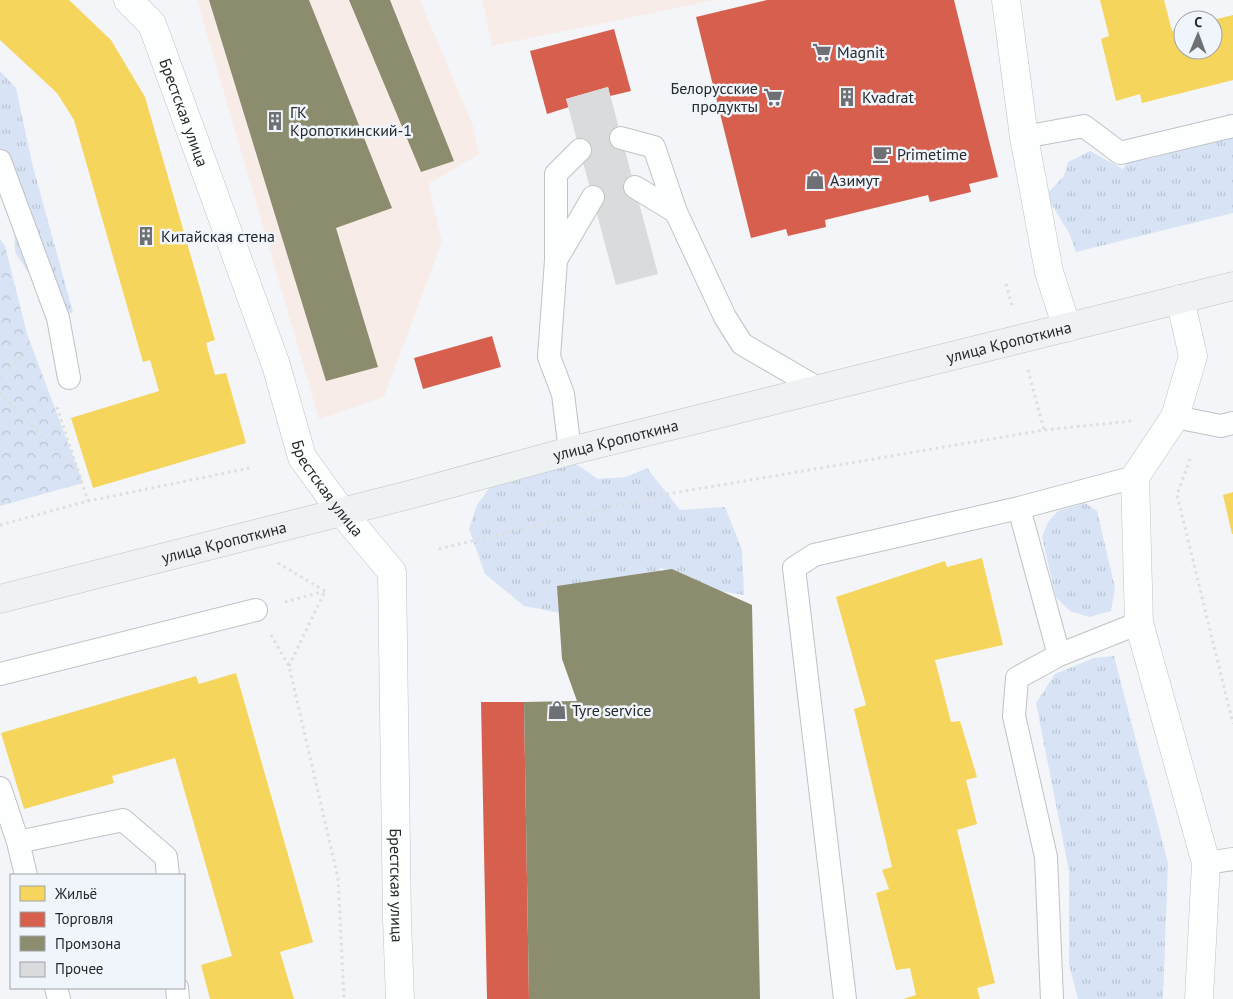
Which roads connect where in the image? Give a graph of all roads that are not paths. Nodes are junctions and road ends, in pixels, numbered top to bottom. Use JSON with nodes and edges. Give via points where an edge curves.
{"nodes":[{"id":1,"x":128,"y":0,"type":"edge"},
{"id":2,"x":1006,"y":0,"type":"edge"},
{"id":3,"x":1233,"y":126,"type":"edge"},
{"id":4,"x":1024,"y":137,"type":"junction"},
{"id":5,"x":621,"y":138,"type":"dead end"},
{"id":6,"x":580,"y":150,"type":"dead end"},
{"id":7,"x":0,"y":161,"type":"edge"},
{"id":8,"x":635,"y":187,"type":"dead end"},
{"id":9,"x":593,"y":197,"type":"dead end"},
{"id":10,"x":676,"y":212,"type":"junction"},
{"id":11,"x":556,"y":260,"type":"junction"},
{"id":12,"x":1233,"y":286,"type":"edge"},
{"id":13,"x":1180,"y":299,"type":"junction"},
{"id":14,"x":1067,"y":328,"type":"junction"},
{"id":15,"x":69,"y":378,"type":"road end"},
{"id":16,"x":821,"y":390,"type":"junction"},
{"id":17,"x":1175,"y":417,"type":"junction"},
{"id":18,"x":1233,"y":423,"type":"edge"},
{"id":19,"x":570,"y":451,"type":"junction"},
{"id":20,"x":1135,"y":477,"type":"junction"},
{"id":21,"x":1019,"y":508,"type":"junction"},
{"id":22,"x":341,"y":511,"type":"junction"},
{"id":23,"x":0,"y":599,"type":"edge"},
{"id":24,"x":256,"y":610,"type":"road end"},
{"id":25,"x":1139,"y":623,"type":"junction"},
{"id":26,"x":1059,"y":655,"type":"junction"},
{"id":27,"x":0,"y":674,"type":"edge"},
{"id":28,"x":0,"y":788,"type":"edge"},
{"id":29,"x":18,"y":842,"type":"junction"},
{"id":30,"x":1233,"y":860,"type":"edge"},
{"id":31,"x":1206,"y":863,"type":"junction"},
{"id":32,"x":26,"y":874,"type":"edge"},
{"id":33,"x":168,"y":874,"type":"edge"},
{"id":34,"x":400,"y":999,"type":"edge"},
{"id":35,"x":845,"y":999,"type":"edge"},
{"id":36,"x":1052,"y":999,"type":"edge"},
{"id":37,"x":1199,"y":999,"type":"edge"}],
"edges":[{"from":1,"to":22,"type":"street","name":"Брестская улица","via":[[152,24],[276,365],[302,457]]},
{"from":2,"to":4,"type":"street"},
{"from":3,"to":4,"type":"lane","via":[[1120,153],[1084,126]]},
{"from":4,"to":14,"type":"street","via":[[1049,272]]},
{"from":5,"to":10,"type":"lane","via":[[654,147]]},
{"from":6,"to":11,"type":"lane","via":[[556,174]]},
{"from":7,"to":15,"type":"lane","via":[[58,318]]},
{"from":8,"to":10,"type":"lane"},
{"from":9,"to":11,"type":"lane"},
{"from":10,"to":16,"type":"lane","via":[[725,317],[742,344]]},
{"from":11,"to":19,"type":"lane","via":[[549,357],[562,394]]},
{"from":12,"to":13,"type":"main road","name":"улица Кропоткина"},
{"from":13,"to":14,"type":"main road","name":"улица Кропоткина"},
{"from":13,"to":17,"type":"street","via":[[1193,356]]},
{"from":14,"to":16,"type":"main road","name":"улица Кропоткина"},
{"from":16,"to":19,"type":"main road","name":"улица Кропоткина"},
{"from":17,"to":18,"type":"lane","via":[[1221,426]]},
{"from":17,"to":20,"type":"street"},
{"from":19,"to":22,"type":"main road","name":"улица Кропоткина"},
{"from":20,"to":21,"type":"lane"},
{"from":20,"to":25,"type":"street"},
{"from":21,"to":26,"type":"lane"},
{"from":21,"to":35,"type":"lane","via":[[814,555],[794,568]]},
{"from":22,"to":23,"type":"main road","name":"улица Кропоткина"},
{"from":22,"to":34,"type":"street","name":"Брестская улица","via":[[392,572]]},
{"from":24,"to":27,"type":"lane"},
{"from":25,"to":26,"type":"lane"},
{"from":25,"to":31,"type":"street"},
{"from":26,"to":36,"type":"lane","via":[[1017,678],[1014,716],[1046,857]]},
{"from":28,"to":29,"type":"lane"},
{"from":29,"to":32,"type":"lane"},
{"from":29,"to":33,"type":"lane","via":[[123,820],[166,857]]},
{"from":30,"to":31,"type":"lane"},
{"from":31,"to":37,"type":"street"}]}
